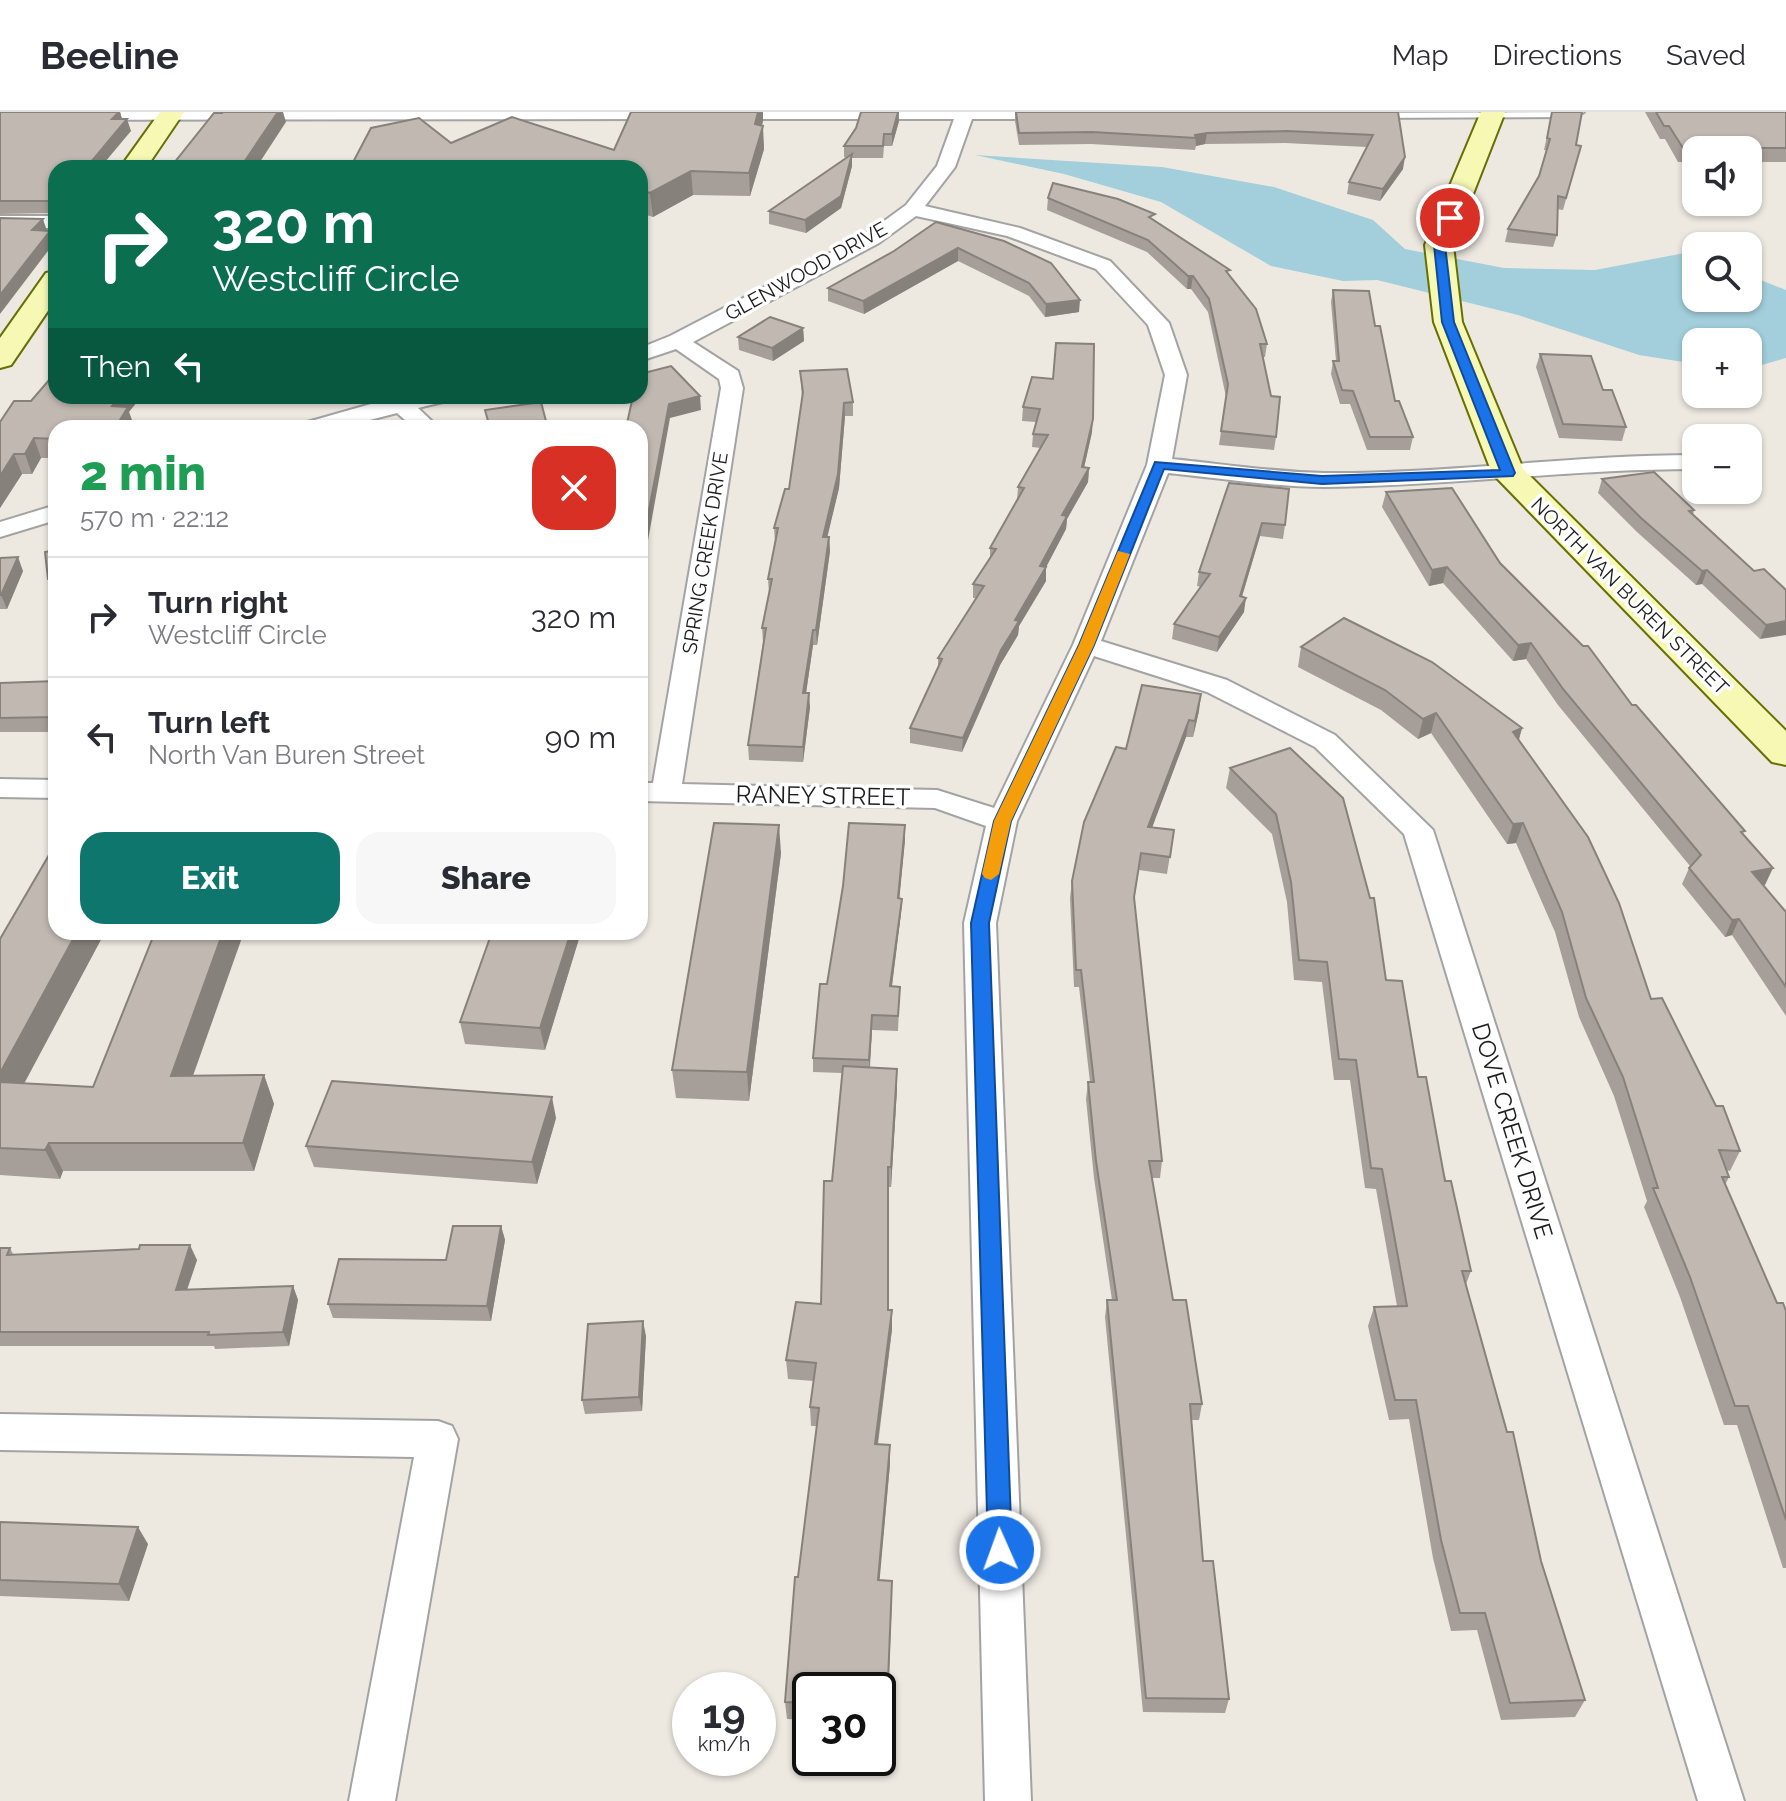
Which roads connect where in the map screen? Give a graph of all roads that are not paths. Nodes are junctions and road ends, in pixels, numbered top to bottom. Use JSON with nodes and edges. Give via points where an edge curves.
{"nodes":[{"id":1,"x":1494,"y":112,"type":"edge"},
{"id":2,"x":1575,"y":112,"type":"edge"},
{"id":3,"x":172,"y":113,"type":"edge"},
{"id":4,"x":1074,"y":113,"type":"edge"},
{"id":5,"x":1338,"y":113,"type":"edge"},
{"id":6,"x":965,"y":114,"type":"edge"},
{"id":7,"x":0,"y":115,"type":"edge"},
{"id":8,"x":139,"y":160,"type":"edge"},
{"id":9,"x":913,"y":209,"type":"junction"},
{"id":10,"x":0,"y":222,"type":"edge"},
{"id":11,"x":48,"y":222,"type":"edge"},
{"id":12,"x":48,"y":290,"type":"edge"},
{"id":13,"x":678,"y":341,"type":"junction"},
{"id":14,"x":648,"y":352,"type":"edge"},
{"id":15,"x":0,"y":359,"type":"edge"},
{"id":16,"x":396,"y":404,"type":"edge"},
{"id":17,"x":400,"y":404,"type":"edge"},
{"id":18,"x":340,"y":420,"type":"edge"},
{"id":19,"x":419,"y":420,"type":"edge"},
{"id":20,"x":1682,"y":462,"type":"edge"},
{"id":21,"x":1159,"y":465,"type":"junction"},
{"id":22,"x":1508,"y":473,"type":"junction"},
{"id":23,"x":48,"y":515,"type":"edge"},
{"id":24,"x":0,"y":530,"type":"edge"},
{"id":25,"x":1086,"y":645,"type":"junction"},
{"id":26,"x":1786,"y":753,"type":"edge"},
{"id":27,"x":0,"y":788,"type":"edge"},
{"id":28,"x":48,"y":789,"type":"edge"},
{"id":29,"x":653,"y":792,"type":"edge"},
{"id":30,"x":1002,"y":821,"type":"junction"},
{"id":31,"x":0,"y":1432,"type":"edge"},
{"id":32,"x":372,"y":1801,"type":"edge"},
{"id":33,"x":1008,"y":1801,"type":"edge"},
{"id":34,"x":1721,"y":1801,"type":"edge"}],
"edges":[{"from":1,"to":2,"type":"street"},
{"from":1,"to":5,"type":"street"},
{"from":1,"to":22,"type":"street","name":"NORTH VAN BUREN STREET","via":[[1439,245],[1448,322]]},
{"from":3,"to":6,"type":"street"},
{"from":3,"to":7,"type":"street"},
{"from":3,"to":8,"type":"street"},
{"from":4,"to":6,"type":"street"},
{"from":6,"to":9,"type":"street","name":"GLENWOOD DRIVE","via":[[946,167]]},
{"from":9,"to":13,"type":"street","name":"GLENWOOD DRIVE","via":[[872,239]]},
{"from":9,"to":21,"type":"street","via":[[1013,232],[1103,265],[1158,323],[1176,375]]},
{"from":10,"to":11,"type":"street"},
{"from":12,"to":15,"type":"street"},
{"from":13,"to":14,"type":"street","name":"GLENWOOD DRIVE"},
{"from":13,"to":29,"type":"street","name":"SPRING CREEK DRIVE","via":[[730,376],[732,388]]},
{"from":16,"to":18,"type":"street"},
{"from":17,"to":19,"type":"street"},
{"from":20,"to":22,"type":"street","via":[[1606,462]]},
{"from":21,"to":22,"type":"street","via":[[1322,480]]},
{"from":21,"to":25,"type":"street"},
{"from":22,"to":26,"type":"street","name":"NORTH VAN BUREN STREET"},
{"from":23,"to":24,"type":"street"},
{"from":25,"to":30,"type":"street"},
{"from":25,"to":34,"type":"street","name":"DOVE CREEK DRIVE","via":[[1217,686],[1325,741],[1418,830]]},
{"from":27,"to":28,"type":"street"},
{"from":29,"to":30,"type":"street","name":"RANEY STREET","via":[[937,799]]},
{"from":30,"to":33,"type":"street","via":[[980,923]]},
{"from":31,"to":32,"type":"street","via":[[438,1439]]}]}
